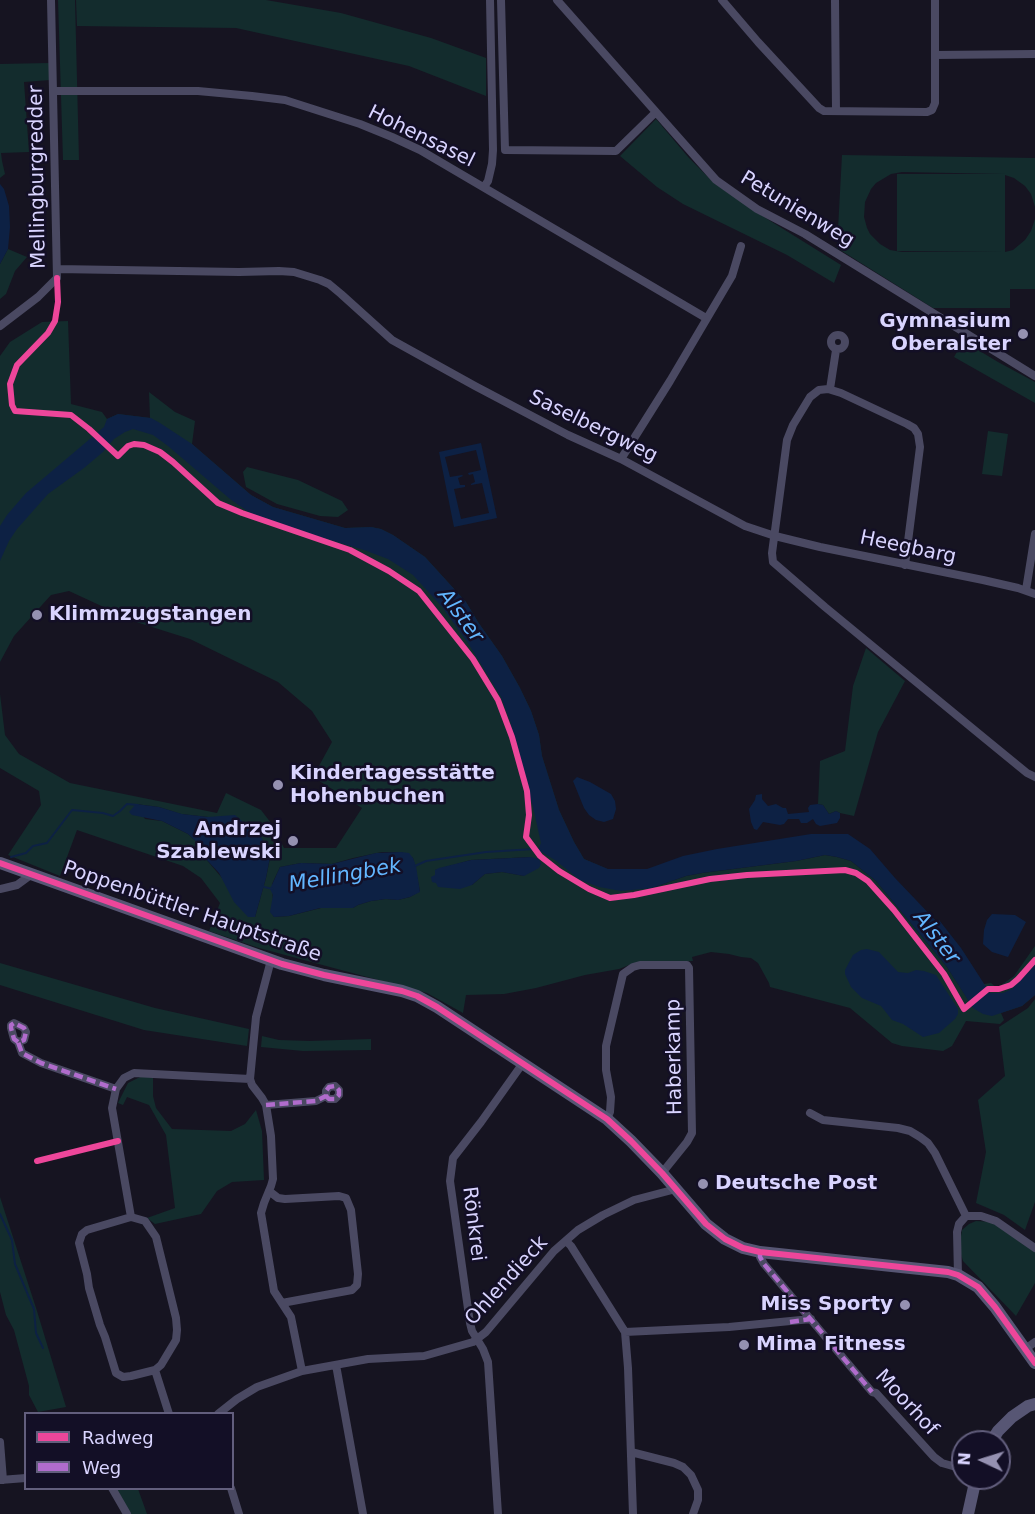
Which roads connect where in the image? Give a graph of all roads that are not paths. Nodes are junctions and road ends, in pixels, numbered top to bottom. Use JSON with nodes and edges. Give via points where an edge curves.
{"nodes":[{"id":1,"x":51,"y":0,"type":"edge"},
{"id":2,"x":489,"y":0,"type":"edge"},
{"id":3,"x":501,"y":0,"type":"edge"},
{"id":4,"x":557,"y":0,"type":"edge"},
{"id":5,"x":722,"y":0,"type":"edge"},
{"id":6,"x":835,"y":0,"type":"edge"},
{"id":7,"x":934,"y":0,"type":"edge"},
{"id":8,"x":1035,"y":54,"type":"edge"},
{"id":9,"x":935,"y":55,"type":"junction"},
{"id":10,"x":53,"y":91,"type":"junction"},
{"id":11,"x":836,"y":111,"type":"junction"},
{"id":12,"x":656,"y":112,"type":"junction"},
{"id":13,"x":484,"y":187,"type":"junction"},
{"id":14,"x":741,"y":246,"type":"dead end"},
{"id":15,"x":57,"y":269,"type":"junction"},
{"id":16,"x":706,"y":318,"type":"junction"},
{"id":17,"x":0,"y":326,"type":"edge"},
{"id":18,"x":836,"y":350,"type":"dead end"},
{"id":19,"x":1035,"y":376,"type":"edge"},
{"id":20,"x":830,"y":389,"type":"junction"},
{"id":21,"x":621,"y":459,"type":"junction"},
{"id":22,"x":1035,"y":534,"type":"edge"},
{"id":23,"x":775,"y":536,"type":"junction"},
{"id":24,"x":905,"y":565,"type":"junction"},
{"id":25,"x":1031,"y":592,"type":"edge"},
{"id":26,"x":1035,"y":777,"type":"edge"},
{"id":27,"x":0,"y":863,"type":"edge"},
{"id":28,"x":32,"y":874,"type":"junction"},
{"id":29,"x":0,"y":890,"type":"edge"},
{"id":30,"x":271,"y":960,"type":"junction"},
{"id":31,"x":18,"y":1042,"type":"dead end"},
{"id":32,"x":523,"y":1063,"type":"junction"},
{"id":33,"x":250,"y":1079,"type":"junction"},
{"id":34,"x":116,"y":1089,"type":"junction"},
{"id":35,"x":326,"y":1096,"type":"dead end"},
{"id":36,"x":266,"y":1105,"type":"junction"},
{"id":37,"x":810,"y":1113,"type":"dead end"},
{"id":38,"x":607,"y":1119,"type":"junction"},
{"id":39,"x":662,"y":1173,"type":"junction"},
{"id":40,"x":676,"y":1189,"type":"junction"},
{"id":41,"x":269,"y":1191,"type":"junction"},
{"id":42,"x":966,"y":1216,"type":"junction"},
{"id":43,"x":131,"y":1217,"type":"junction"},
{"id":44,"x":566,"y":1240,"type":"junction"},
{"id":45,"x":1035,"y":1248,"type":"edge"},
{"id":46,"x":760,"y":1252,"type":"junction"},
{"id":47,"x":958,"y":1275,"type":"junction"},
{"id":48,"x":282,"y":1303,"type":"junction"},
{"id":49,"x":811,"y":1319,"type":"junction"},
{"id":50,"x":625,"y":1332,"type":"junction"},
{"id":51,"x":478,"y":1340,"type":"junction"},
{"id":52,"x":1030,"y":1346,"type":"edge"},
{"id":53,"x":1035,"y":1363,"type":"edge"},
{"id":54,"x":336,"y":1365,"type":"junction"},
{"id":55,"x":155,"y":1370,"type":"junction"},
{"id":56,"x":302,"y":1371,"type":"junction"},
{"id":57,"x":1035,"y":1404,"type":"edge"},
{"id":58,"x":169,"y":1412,"type":"edge"},
{"id":59,"x":219,"y":1412,"type":"edge"},
{"id":60,"x":1000,"y":1430,"type":"edge"},
{"id":61,"x":0,"y":1442,"type":"edge"},
{"id":62,"x":631,"y":1452,"type":"junction"},
{"id":63,"x":951,"y":1466,"type":"edge"},
{"id":64,"x":24,"y":1478,"type":"edge"},
{"id":65,"x":2,"y":1480,"type":"edge"},
{"id":66,"x":113,"y":1490,"type":"edge"},
{"id":67,"x":232,"y":1490,"type":"edge"},
{"id":68,"x":973,"y":1490,"type":"edge"},
{"id":69,"x":127,"y":1514,"type":"edge"},
{"id":70,"x":239,"y":1514,"type":"edge"},
{"id":71,"x":363,"y":1514,"type":"edge"},
{"id":72,"x":498,"y":1514,"type":"edge"},
{"id":73,"x":633,"y":1514,"type":"edge"},
{"id":74,"x":693,"y":1514,"type":"edge"},
{"id":75,"x":968,"y":1514,"type":"edge"}],
"edges":[{"from":1,"to":10,"type":"street","name":"Mellingburgredder"},
{"from":2,"to":13,"type":"street","via":[[492,157]]},
{"from":3,"to":12,"type":"street","via":[[505,150],[616,152]]},
{"from":4,"to":12,"type":"street","name":"Petunienweg"},
{"from":5,"to":11,"type":"street","via":[[819,108]]},
{"from":6,"to":11,"type":"street"},
{"from":7,"to":9,"type":"street"},
{"from":8,"to":9,"type":"street"},
{"from":9,"to":11,"type":"street","via":[[932,110]]},
{"from":10,"to":13,"type":"street","name":"Hohensasel","via":[[198,91],[285,100],[392,136]]},
{"from":10,"to":15,"type":"street","name":"Mellingburgredder"},
{"from":12,"to":19,"type":"street","name":"Petunienweg","via":[[716,180],[757,209],[805,234]]},
{"from":13,"to":16,"type":"street","name":"Hohensasel"},
{"from":14,"to":16,"type":"street","via":[[732,276]]},
{"from":15,"to":17,"type":"street","name":"Mellingburgredder","via":[[52,284]]},
{"from":15,"to":21,"type":"street","name":"Saselbergweg","via":[[279,271],[320,280],[392,340],[568,435]]},
{"from":16,"to":21,"type":"street"},
{"from":18,"to":20,"type":"street"},
{"from":20,"to":23,"type":"street","via":[[813,393],[789,435]]},
{"from":20,"to":24,"type":"street","via":[[907,424],[918,434]]},
{"from":21,"to":23,"type":"street","name":"Saselbergweg","via":[[745,526]]},
{"from":22,"to":25,"type":"street"},
{"from":23,"to":24,"type":"street","name":"Heegbarg"},
{"from":23,"to":26,"type":"street","via":[[774,563]]},
{"from":24,"to":25,"type":"street","name":"Heegbarg"},
{"from":27,"to":28,"type":"street","name":"Poppenbüttler Hauptstraße"},
{"from":28,"to":29,"type":"street","via":[[17,885]]},
{"from":28,"to":30,"type":"street","name":"Poppenbüttler Hauptstraße"},
{"from":30,"to":32,"type":"street","name":"Poppenbüttler Hauptstraße","via":[[417,996]]},
{"from":30,"to":33,"type":"street","via":[[256,1017]]},
{"from":31,"to":34,"type":"street","via":[[22,1053],[41,1063]]},
{"from":32,"to":38,"type":"street","name":"Poppenbüttler Hauptstraße"},
{"from":32,"to":51,"type":"street","name":"Rönkrei","via":[[453,1158],[450,1181],[468,1315]]},
{"from":33,"to":34,"type":"street","via":[[134,1073]]},
{"from":33,"to":36,"type":"street"},
{"from":34,"to":43,"type":"street","via":[[112,1108]]},
{"from":35,"to":36,"type":"street","via":[[316,1101]]},
{"from":36,"to":41,"type":"street","via":[[273,1168]]},
{"from":37,"to":42,"type":"street","via":[[823,1120],[898,1128],[920,1137],[935,1153]]},
{"from":38,"to":39,"type":"street","name":"Poppenbüttler Hauptstraße"},
{"from":38,"to":39,"type":"street","name":"Haberkamp","via":[[611,1097],[606,1046],[623,974],[640,965],[687,965],[692,1133]]},
{"from":39,"to":40,"type":"street","name":"Poppenbüttler Hauptstraße"},
{"from":40,"to":44,"type":"street","name":"Ohlendieck","via":[[627,1203]]},
{"from":40,"to":46,"type":"street","name":"Poppenbüttler Hauptstraße","via":[[715,1233],[742,1248]]},
{"from":41,"to":48,"type":"street","via":[[262,1219],[274,1291]]},
{"from":41,"to":48,"type":"street","via":[[285,1199],[346,1198],[356,1252],[359,1280],[352,1290]]},
{"from":42,"to":45,"type":"street","via":[[996,1221]]},
{"from":42,"to":47,"type":"street","via":[[957,1232]]},
{"from":43,"to":55,"type":"street","via":[[145,1221],[156,1237],[176,1318],[176,1340]]},
{"from":43,"to":55,"type":"street","via":[[87,1230],[79,1243],[116,1373],[131,1377]]},
{"from":44,"to":50,"type":"street"},
{"from":44,"to":51,"type":"street","name":"Ohlendieck"},
{"from":46,"to":47,"type":"street","name":"Poppenbüttler Hauptstraße"},
{"from":46,"to":49,"type":"street","name":"Moorhof","via":[[764,1264]]},
{"from":47,"to":52,"type":"street","name":"Poppenbüttler Hauptstraße","via":[[978,1287]]},
{"from":48,"to":56,"type":"street","via":[[291,1317]]},
{"from":49,"to":50,"type":"street"},
{"from":49,"to":63,"type":"street","name":"Moorhof","via":[[872,1392],[934,1457]]},
{"from":50,"to":62,"type":"street"},
{"from":51,"to":54,"type":"street","name":"Ohlendieck","via":[[424,1356]]},
{"from":51,"to":72,"type":"street","name":"Rönkrei","via":[[488,1362]]},
{"from":52,"to":53,"type":"street","name":"Poppenbüttler Hauptstraße"},
{"from":54,"to":56,"type":"street","name":"Ohlendieck"},
{"from":54,"to":71,"type":"street"},
{"from":55,"to":58,"type":"street"},
{"from":56,"to":59,"type":"street","name":"Ohlendieck","via":[[256,1387]]},
{"from":57,"to":60,"type":"street","via":[[1012,1417]]},
{"from":61,"to":65,"type":"street"},
{"from":62,"to":73,"type":"street"},
{"from":62,"to":74,"type":"street","via":[[686,1469],[698,1490]]},
{"from":64,"to":65,"type":"street"},
{"from":66,"to":69,"type":"street"},
{"from":67,"to":70,"type":"street"},
{"from":68,"to":75,"type":"street"}]}
